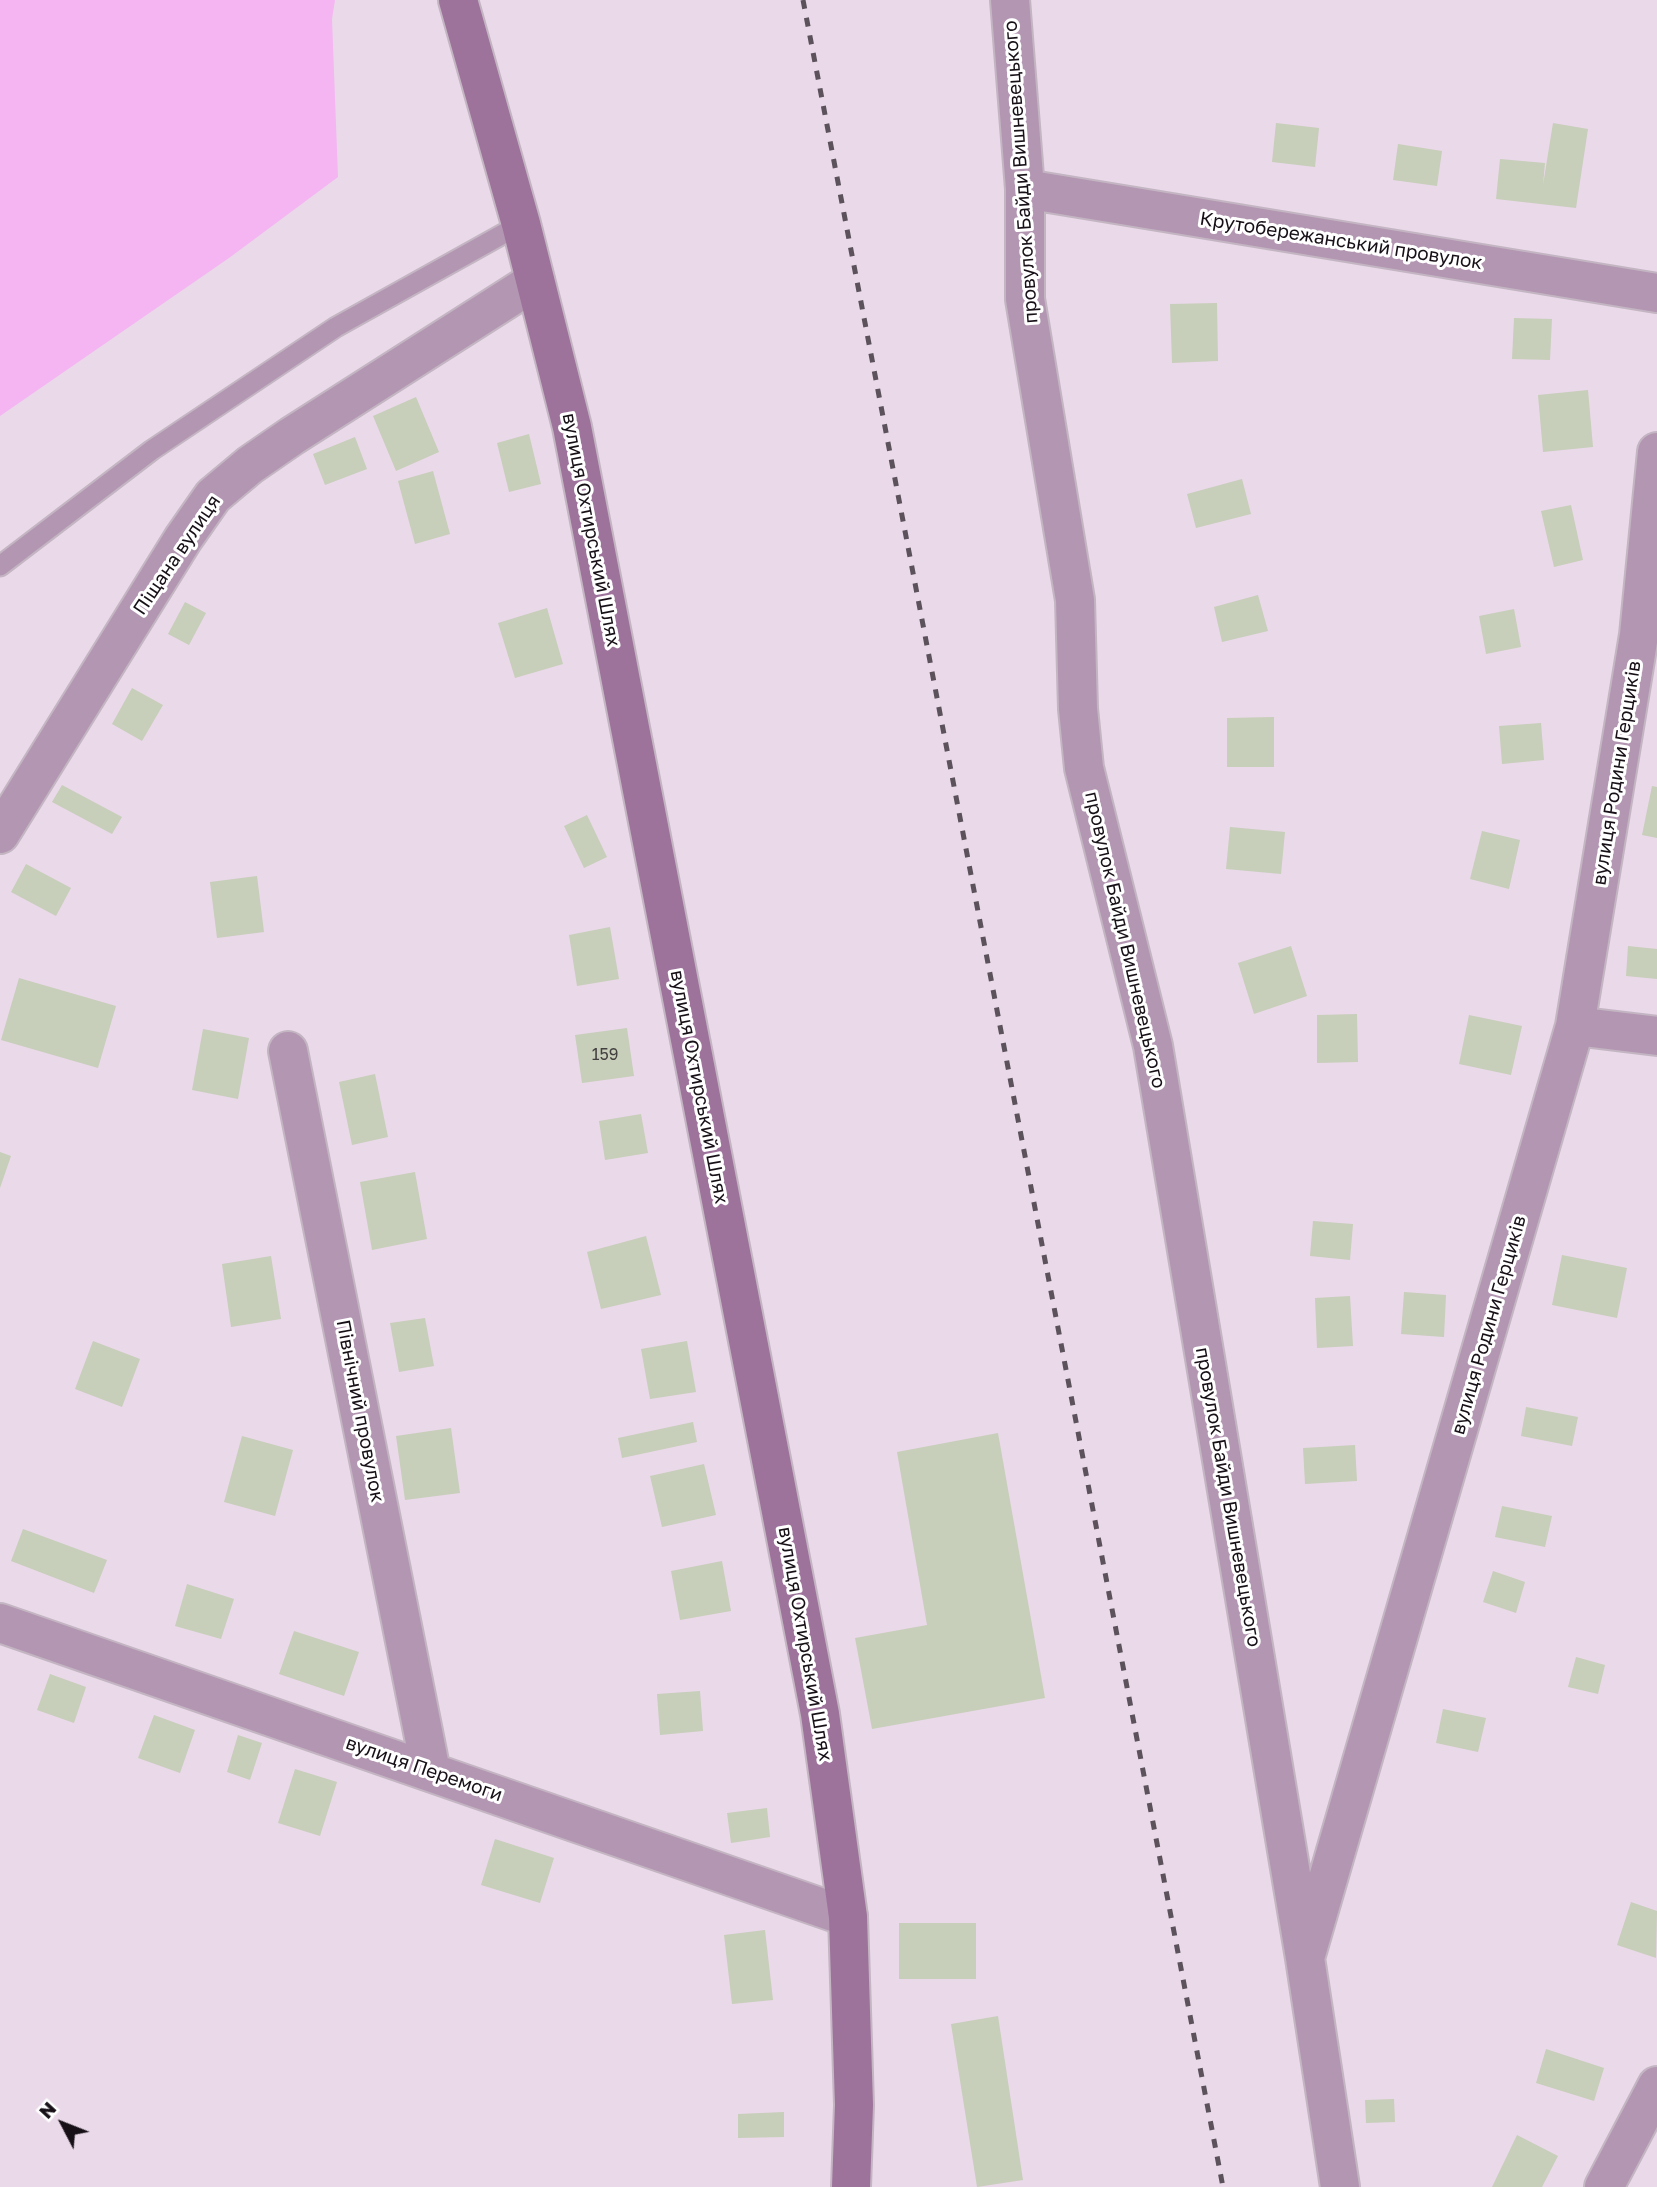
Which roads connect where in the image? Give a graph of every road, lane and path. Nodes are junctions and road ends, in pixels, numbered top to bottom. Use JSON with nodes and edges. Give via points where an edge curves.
{"nodes":[{"id":1,"x":458,"y":0,"type":"edge"},
{"id":2,"x":1010,"y":0,"type":"edge"},
{"id":3,"x":1025,"y":190,"type":"junction"},
{"id":4,"x":522,"y":224,"type":"junction"},
{"id":5,"x":536,"y":281,"type":"junction"},
{"id":6,"x":1657,"y":293,"type":"edge"},
{"id":7,"x":1657,"y":452,"type":"edge"},
{"id":8,"x":0,"y":566,"type":"edge"},
{"id":9,"x":0,"y":834,"type":"edge"},
{"id":10,"x":1575,"y":1026,"type":"junction"},
{"id":11,"x":1657,"y":1036,"type":"edge"},
{"id":12,"x":288,"y":1051,"type":"dead end"},
{"id":13,"x":0,"y":1623,"type":"edge"},
{"id":14,"x":431,"y":1772,"type":"junction"},
{"id":15,"x":848,"y":1917,"type":"junction"},
{"id":16,"x":1306,"y":1958,"type":"junction"},
{"id":17,"x":1657,"y":2086,"type":"edge"},
{"id":18,"x":851,"y":2187,"type":"edge"},
{"id":19,"x":1340,"y":2187,"type":"edge"},
{"id":20,"x":1604,"y":2187,"type":"edge"}],
"edges":[{"from":1,"to":4,"type":"main road","name":"вулиця Охтирський Шлях"},
{"from":2,"to":3,"type":"street","name":"провулок Байди Вишневецького"},
{"from":3,"to":6,"type":"street","name":"Крутобережанський провулок"},
{"from":3,"to":16,"type":"street","name":"провулок Байди Вишневецького","via":[[1026,299],[1074,600],[1084,768],[1153,1046]]},
{"from":4,"to":5,"type":"main road","name":"вулиця Охтирський Шлях"},
{"from":4,"to":8,"type":"lane","via":[[324,335],[152,450]]},
{"from":5,"to":9,"type":"street","name":"Піщана вулиця","via":[[292,436],[213,496]]},
{"from":5,"to":15,"type":"main road","name":"вулиця Охтирський Шлях","via":[[572,427],[817,1701]]},
{"from":7,"to":10,"type":"street","name":"вулиця Родини Герциків","via":[[1639,635]]},
{"from":10,"to":11,"type":"street"},
{"from":10,"to":16,"type":"street","name":"вулиця Родини Герциків"},
{"from":12,"to":14,"type":"street","name":"Північний провулок"},
{"from":13,"to":14,"type":"street","name":"вулиця Перемоги"},
{"from":14,"to":15,"type":"street","name":"вулиця Перемоги"},
{"from":15,"to":18,"type":"main road","name":"вулиця Охтирський Шлях","via":[[854,2105]]},
{"from":16,"to":19,"type":"street","name":"вулиця Родини Герциків"},
{"from":17,"to":20,"type":"street"}]}
